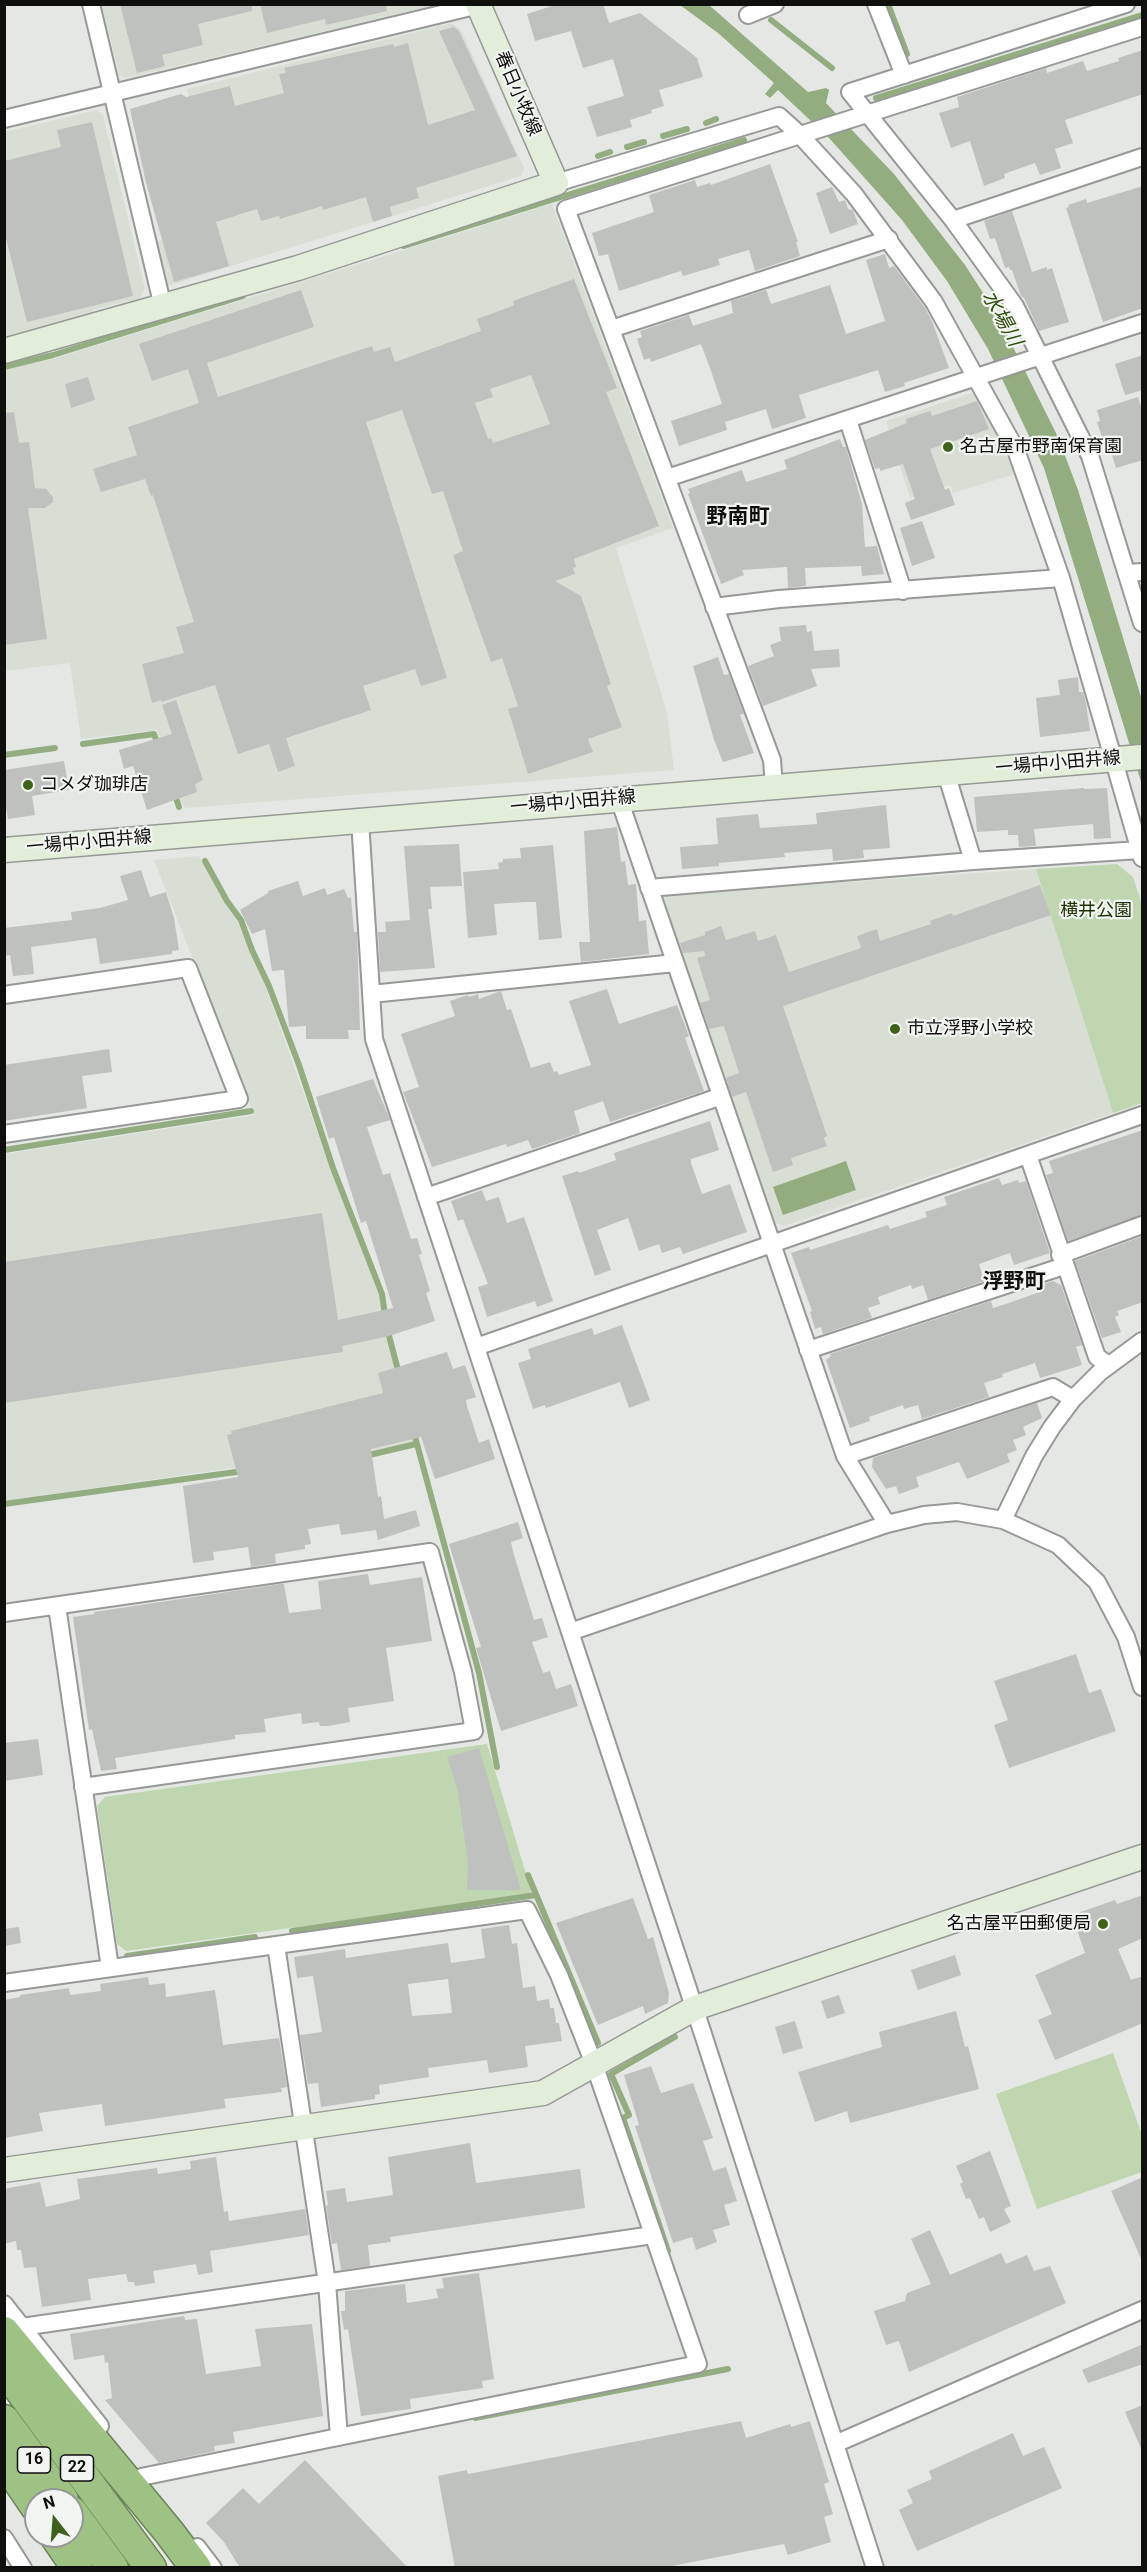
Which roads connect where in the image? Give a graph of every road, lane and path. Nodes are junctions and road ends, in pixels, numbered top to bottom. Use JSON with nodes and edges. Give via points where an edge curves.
{"nodes":[{"id":1,"x":91,"y":4,"type":"edge"},
{"id":2,"x":775,"y":4,"type":"edge"},
{"id":3,"x":876,"y":4,"type":"edge"},
{"id":4,"x":1125,"y":4,"type":"edge"},
{"id":5,"x":466,"y":6,"type":"edge"},
{"id":6,"x":748,"y":15,"type":"dead end"},
{"id":7,"x":1143,"y":27,"type":"edge"},
{"id":8,"x":904,"y":75,"type":"junction"},
{"id":9,"x":112,"y":93,"type":"junction"},
{"id":10,"x":860,"y":115,"type":"junction"},
{"id":11,"x":4,"y":119,"type":"edge"},
{"id":12,"x":805,"y":133,"type":"junction"},
{"id":13,"x":1143,"y":157,"type":"edge"},
{"id":14,"x":556,"y":183,"type":"junction"},
{"id":15,"x":953,"y":220,"type":"junction"},
{"id":16,"x":889,"y":239,"type":"junction"},
{"id":17,"x":163,"y":307,"type":"junction"},
{"id":18,"x":1143,"y":323,"type":"edge"},
{"id":19,"x":611,"y":329,"type":"junction"},
{"id":20,"x":4,"y":351,"type":"edge"},
{"id":21,"x":1039,"y":357,"type":"junction"},
{"id":22,"x":980,"y":377,"type":"junction"},
{"id":23,"x":848,"y":420,"type":"junction"},
{"id":24,"x":667,"y":478,"type":"junction"},
{"id":25,"x":1135,"y":572,"type":"edge"},
{"id":26,"x":1062,"y":578,"type":"junction"},
{"id":27,"x":903,"y":591,"type":"junction"},
{"id":28,"x":714,"y":607,"type":"junction"},
{"id":29,"x":1143,"y":623,"type":"edge"},
{"id":30,"x":1128,"y":758,"type":"edge"},
{"id":31,"x":946,"y":773,"type":"junction"},
{"id":32,"x":774,"y":787,"type":"junction"},
{"id":33,"x":619,"y":799,"type":"junction"},
{"id":34,"x":360,"y":820,"type":"junction"},
{"id":35,"x":4,"y":850,"type":"edge"},
{"id":36,"x":1141,"y":854,"type":"edge"},
{"id":37,"x":973,"y":861,"type":"junction"},
{"id":38,"x":649,"y":888,"type":"junction"},
{"id":39,"x":675,"y":963,"type":"junction"},
{"id":40,"x":371,"y":994,"type":"junction"},
{"id":41,"x":4,"y":995,"type":"edge"},
{"id":42,"x":719,"y":1097,"type":"junction"},
{"id":43,"x":1143,"y":1115,"type":"edge"},
{"id":44,"x":4,"y":1134,"type":"edge"},
{"id":45,"x":1028,"y":1155,"type":"junction"},
{"id":46,"x":426,"y":1197,"type":"junction"},
{"id":47,"x":1143,"y":1225,"type":"edge"},
{"id":48,"x":771,"y":1245,"type":"junction"},
{"id":49,"x":1062,"y":1260,"type":"junction"},
{"id":50,"x":1143,"y":1341,"type":"edge"},
{"id":51,"x":476,"y":1347,"type":"junction"},
{"id":52,"x":808,"y":1350,"type":"junction"},
{"id":53,"x":1109,"y":1365,"type":"junction"},
{"id":54,"x":1073,"y":1399,"type":"junction"},
{"id":55,"x":845,"y":1456,"type":"junction"},
{"id":56,"x":1003,"y":1520,"type":"junction"},
{"id":57,"x":887,"y":1524,"type":"junction"},
{"id":58,"x":57,"y":1606,"type":"junction"},
{"id":59,"x":4,"y":1613,"type":"edge"},
{"id":60,"x":570,"y":1632,"type":"junction"},
{"id":61,"x":1143,"y":1687,"type":"edge"},
{"id":62,"x":83,"y":1786,"type":"junction"},
{"id":63,"x":1143,"y":1857,"type":"edge"},
{"id":64,"x":276,"y":1945,"type":"junction"},
{"id":65,"x":110,"y":1968,"type":"junction"},
{"id":66,"x":4,"y":1983,"type":"edge"},
{"id":67,"x":695,"y":2008,"type":"junction"},
{"id":68,"x":594,"y":2064,"type":"junction"},
{"id":69,"x":303,"y":2128,"type":"junction"},
{"id":70,"x":4,"y":2170,"type":"edge"},
{"id":71,"x":653,"y":2235,"type":"junction"},
{"id":72,"x":327,"y":2283,"type":"junction"},
{"id":73,"x":4,"y":2304,"type":"edge"},
{"id":74,"x":1143,"y":2310,"type":"edge"},
{"id":75,"x":13,"y":2330,"type":"edge"},
{"id":76,"x":4,"y":2369,"type":"edge"},
{"id":77,"x":4,"y":2420,"type":"edge"},
{"id":78,"x":4,"y":2429,"type":"edge"},
{"id":79,"x":339,"y":2437,"type":"junction"},
{"id":80,"x":835,"y":2444,"type":"junction"},
{"id":81,"x":4,"y":2460,"type":"edge"},
{"id":82,"x":141,"y":2477,"type":"junction"},
{"id":83,"x":46,"y":2488,"type":"edge"},
{"id":84,"x":54,"y":2488,"type":"edge"},
{"id":85,"x":24,"y":2489,"type":"edge"},
{"id":86,"x":84,"y":2529,"type":"edge"},
{"id":87,"x":4,"y":2538,"type":"edge"},
{"id":88,"x":84,"y":2540,"type":"edge"},
{"id":89,"x":63,"y":2548,"type":"edge"},
{"id":90,"x":22,"y":2568,"type":"edge"},
{"id":91,"x":76,"y":2568,"type":"edge"},
{"id":92,"x":104,"y":2568,"type":"edge"},
{"id":93,"x":112,"y":2568,"type":"edge"},
{"id":94,"x":149,"y":2568,"type":"edge"},
{"id":95,"x":196,"y":2568,"type":"edge"},
{"id":96,"x":213,"y":2568,"type":"edge"},
{"id":97,"x":875,"y":2568,"type":"edge"}],
"edges":[{"from":1,"to":9,"type":"street"},
{"from":2,"to":6,"type":"street"},
{"from":3,"to":8,"type":"street"},
{"from":4,"to":8,"type":"street"},
{"from":5,"to":9,"type":"street"},
{"from":5,"to":14,"type":"street","name":"春日小牧線"},
{"from":7,"to":10,"type":"street"},
{"from":8,"to":10,"type":"street","via":[[850,92]]},
{"from":9,"to":11,"type":"street"},
{"from":9,"to":17,"type":"street"},
{"from":10,"to":12,"type":"street"},
{"from":10,"to":15,"type":"street"},
{"from":12,"to":14,"type":"street","via":[[779,116]]},
{"from":12,"to":16,"type":"street"},
{"from":12,"to":19,"type":"street","via":[[566,209]]},
{"from":13,"to":15,"type":"street"},
{"from":14,"to":17,"type":"street","via":[[298,268]]},
{"from":15,"to":21,"type":"street","via":[[1014,306]]},
{"from":16,"to":19,"type":"street"},
{"from":16,"to":22,"type":"street"},
{"from":17,"to":20,"type":"street"},
{"from":18,"to":21,"type":"street"},
{"from":19,"to":24,"type":"street"},
{"from":21,"to":22,"type":"street"},
{"from":21,"to":25,"type":"street","via":[[1090,456]]},
{"from":22,"to":23,"type":"street"},
{"from":22,"to":26,"type":"street","via":[[1016,450]]},
{"from":23,"to":24,"type":"street"},
{"from":23,"to":27,"type":"street"},
{"from":24,"to":28,"type":"street"},
{"from":25,"to":29,"type":"street"},
{"from":26,"to":27,"type":"street"},
{"from":26,"to":30,"type":"street"},
{"from":27,"to":28,"type":"street"},
{"from":28,"to":32,"type":"street","via":[[772,760]]},
{"from":30,"to":31,"type":"street","name":"一場中小田井線"},
{"from":30,"to":36,"type":"street"},
{"from":31,"to":32,"type":"street","name":"一場中小田井線"},
{"from":31,"to":37,"type":"street"},
{"from":32,"to":33,"type":"street","name":"一場中小田井線"},
{"from":33,"to":34,"type":"street","name":"一場中小田井線"},
{"from":33,"to":38,"type":"street"},
{"from":34,"to":35,"type":"street","name":"一場中小田井線"},
{"from":34,"to":40,"type":"street"},
{"from":36,"to":37,"type":"street"},
{"from":37,"to":38,"type":"street"},
{"from":38,"to":39,"type":"street"},
{"from":39,"to":40,"type":"street"},
{"from":39,"to":42,"type":"street"},
{"from":40,"to":46,"type":"street","via":[[374,1039]]},
{"from":41,"to":44,"type":"street","via":[[188,968],[239,1099]]},
{"from":42,"to":46,"type":"street"},
{"from":42,"to":48,"type":"street"},
{"from":43,"to":45,"type":"street"},
{"from":45,"to":48,"type":"street"},
{"from":45,"to":49,"type":"street"},
{"from":46,"to":51,"type":"street"},
{"from":47,"to":49,"type":"street"},
{"from":48,"to":51,"type":"street"},
{"from":48,"to":52,"type":"street"},
{"from":49,"to":52,"type":"street"},
{"from":49,"to":53,"type":"street","via":[[1097,1357]]},
{"from":50,"to":53,"type":"street"},
{"from":51,"to":60,"type":"street"},
{"from":52,"to":55,"type":"street"},
{"from":53,"to":54,"type":"street"},
{"from":54,"to":55,"type":"street","via":[[1053,1387]]},
{"from":54,"to":56,"type":"street","via":[[1034,1456]]},
{"from":55,"to":57,"type":"street"},
{"from":56,"to":57,"type":"street","via":[[957,1512]]},
{"from":56,"to":61,"type":"street","via":[[1058,1545],[1097,1582],[1126,1637]]},
{"from":57,"to":60,"type":"street"},
{"from":58,"to":59,"type":"street"},
{"from":58,"to":62,"type":"street"},
{"from":58,"to":62,"type":"street","via":[[430,1552],[463,1672],[474,1731]]},
{"from":60,"to":67,"type":"street"},
{"from":62,"to":65,"type":"street"},
{"from":63,"to":67,"type":"street"},
{"from":64,"to":65,"type":"street"},
{"from":64,"to":68,"type":"street","via":[[527,1910],[559,1975]]},
{"from":64,"to":69,"type":"street"},
{"from":65,"to":66,"type":"street"},
{"from":67,"to":68,"type":"street"},
{"from":67,"to":80,"type":"street"},
{"from":68,"to":69,"type":"street","via":[[543,2093]]},
{"from":68,"to":71,"type":"street"},
{"from":69,"to":70,"type":"street"},
{"from":69,"to":72,"type":"street"},
{"from":71,"to":72,"type":"street"},
{"from":71,"to":79,"type":"street","via":[[698,2364]]},
{"from":72,"to":75,"type":"street"},
{"from":72,"to":79,"type":"street"},
{"from":73,"to":75,"type":"street"},
{"from":74,"to":80,"type":"street"},
{"from":75,"to":82,"type":"street"},
{"from":75,"to":95,"type":"highway"},
{"from":76,"to":94,"type":"highway","number":"16"},
{"from":77,"to":84,"type":"highway","number":"16"},
{"from":78,"to":83,"type":"highway","number":"22"},
{"from":79,"to":82,"type":"street"},
{"from":80,"to":97,"type":"street"},
{"from":81,"to":85,"type":"highway"},
{"from":82,"to":96,"type":"street"},
{"from":86,"to":93,"type":"highway"},
{"from":87,"to":90,"type":"street"},
{"from":88,"to":92,"type":"highway"},
{"from":89,"to":91,"type":"highway"}]}
